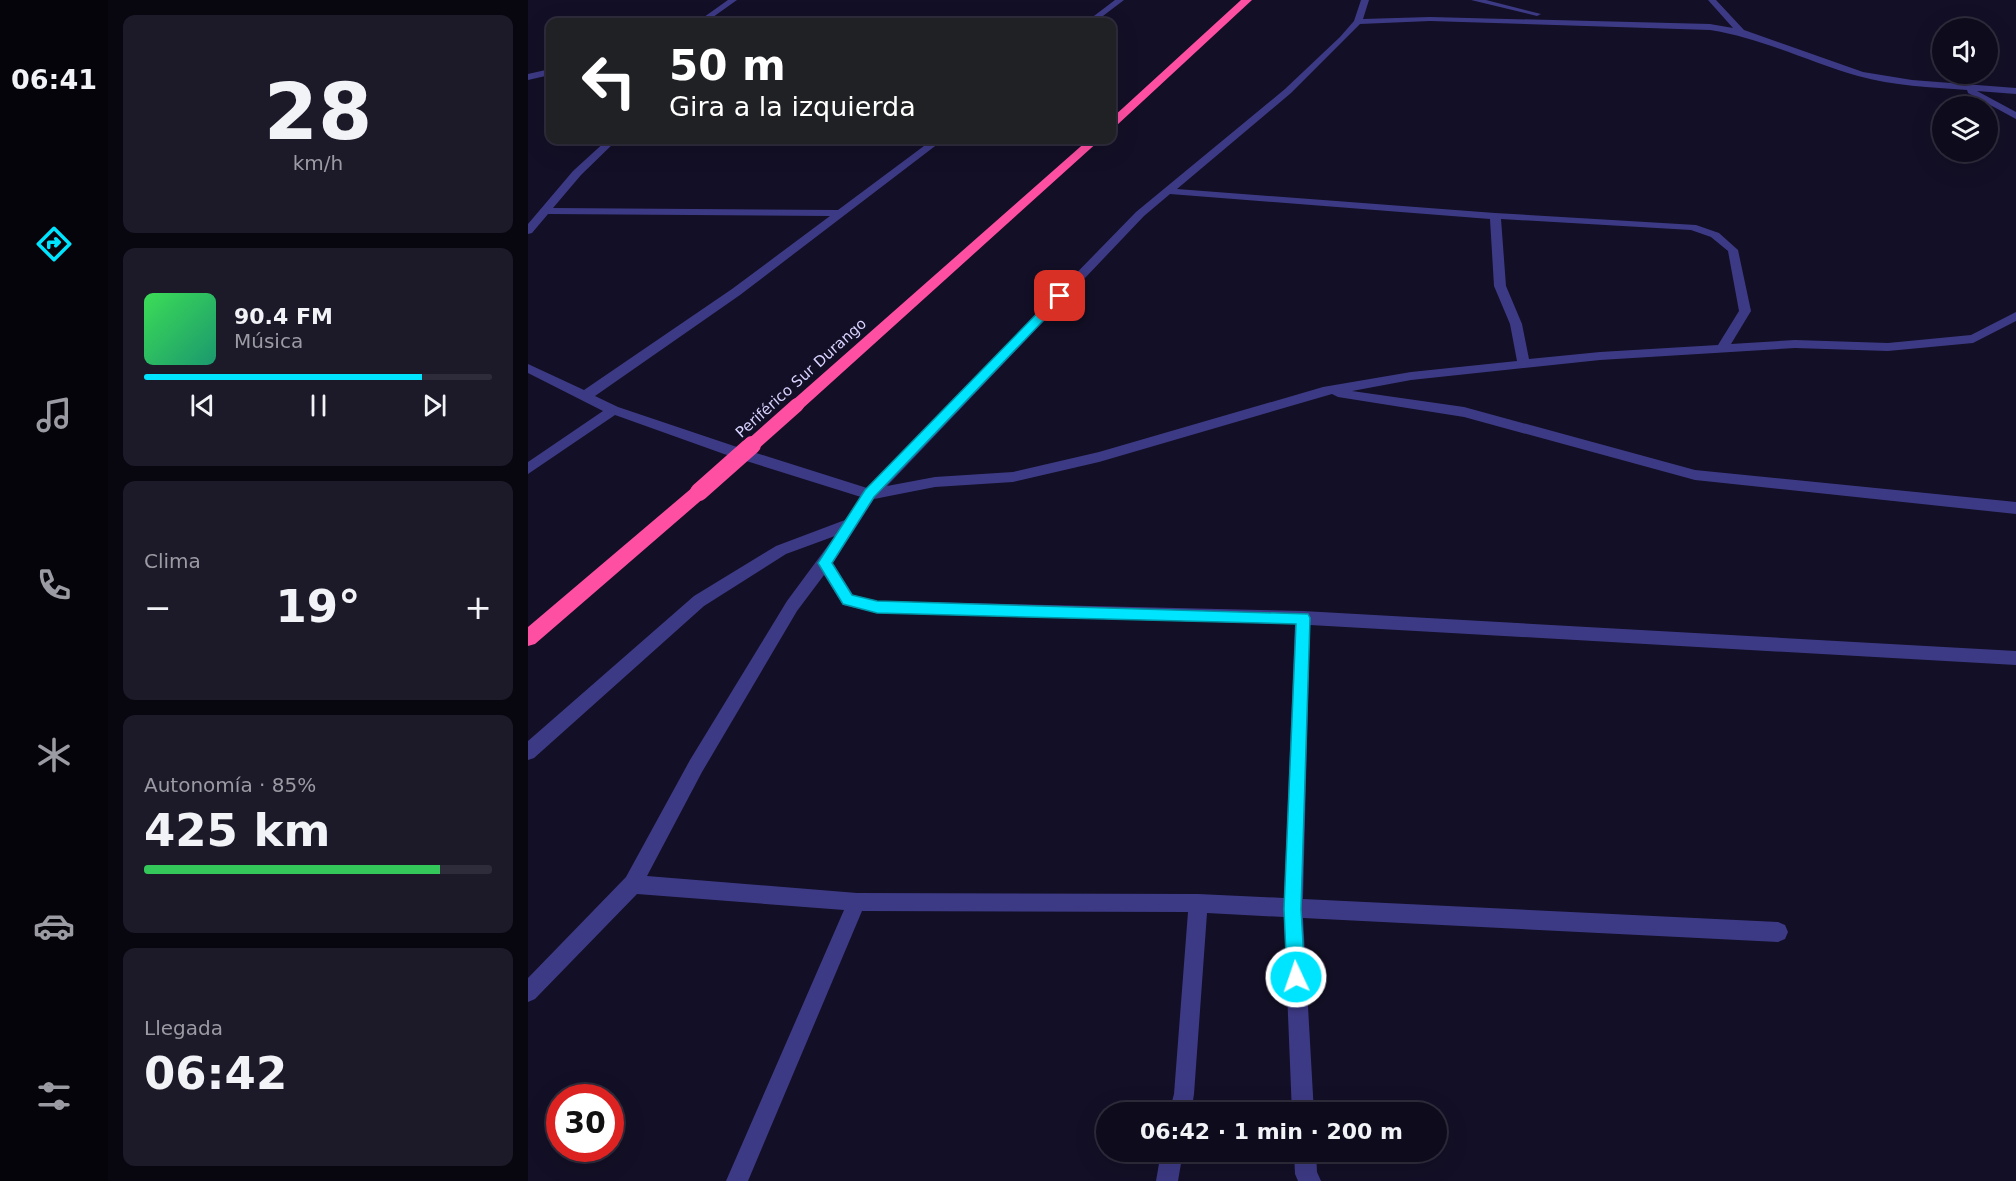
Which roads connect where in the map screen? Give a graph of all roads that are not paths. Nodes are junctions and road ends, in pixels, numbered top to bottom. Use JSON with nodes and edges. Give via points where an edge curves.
{"nodes":[{"id":1,"x":733,"y":0,"type":"edge"},
{"id":2,"x":1120,"y":0,"type":"edge"},
{"id":3,"x":1247,"y":0,"type":"edge"},
{"id":4,"x":1365,"y":0,"type":"edge"},
{"id":5,"x":1475,"y":0,"type":"edge"},
{"id":6,"x":1712,"y":0,"type":"edge"},
{"id":7,"x":713,"y":18,"type":"edge"},
{"id":8,"x":1095,"y":18,"type":"edge"},
{"id":9,"x":1569,"y":21,"type":"junction"},
{"id":10,"x":1358,"y":22,"type":"junction"},
{"id":11,"x":1741,"y":32,"type":"junction"},
{"id":12,"x":546,"y":73,"type":"edge"},
{"id":13,"x":528,"y":77,"type":"edge"},
{"id":14,"x":1968,"y":89,"type":"junction"},
{"id":15,"x":2016,"y":91,"type":"edge"},
{"id":16,"x":2016,"y":116,"type":"edge"},
{"id":17,"x":1116,"y":119,"type":"edge"},
{"id":18,"x":608,"y":144,"type":"edge"},
{"id":19,"x":933,"y":144,"type":"edge"},
{"id":20,"x":1090,"y":144,"type":"edge"},
{"id":21,"x":1165,"y":191,"type":"junction"},
{"id":22,"x":543,"y":211,"type":"junction"},
{"id":23,"x":842,"y":213,"type":"junction"},
{"id":24,"x":1495,"y":216,"type":"junction"},
{"id":25,"x":528,"y":231,"type":"edge"},
{"id":26,"x":2016,"y":316,"type":"edge"},
{"id":27,"x":1722,"y":348,"type":"junction"},
{"id":28,"x":1523,"y":362,"type":"junction"},
{"id":29,"x":528,"y":368,"type":"edge"},
{"id":30,"x":1323,"y":391,"type":"junction"},
{"id":31,"x":585,"y":396,"type":"junction"},
{"id":32,"x":613,"y":410,"type":"junction"},
{"id":33,"x":528,"y":469,"type":"edge"},
{"id":34,"x":870,"y":494,"type":"junction"},
{"id":35,"x":2016,"y":508,"type":"edge"},
{"id":36,"x":848,"y":525,"type":"junction"},
{"id":37,"x":825,"y":563,"type":"junction"},
{"id":38,"x":1303,"y":618,"type":"junction"},
{"id":39,"x":528,"y":638,"type":"edge"},
{"id":40,"x":2016,"y":658,"type":"edge"},
{"id":41,"x":528,"y":752,"type":"edge"},
{"id":42,"x":633,"y":884,"type":"junction"},
{"id":43,"x":857,"y":902,"type":"junction"},
{"id":44,"x":1198,"y":903,"type":"junction"},
{"id":45,"x":1293,"y":909,"type":"junction"},
{"id":46,"x":1778,"y":932,"type":"dead end"},
{"id":47,"x":528,"y":992,"type":"edge"},
{"id":48,"x":1182,"y":1102,"type":"edge"},
{"id":49,"x":1302,"y":1102,"type":"edge"},
{"id":50,"x":1171,"y":1162,"type":"edge"},
{"id":51,"x":1305,"y":1162,"type":"edge"},
{"id":52,"x":737,"y":1181,"type":"edge"},
{"id":53,"x":1167,"y":1181,"type":"edge"},
{"id":54,"x":1310,"y":1181,"type":"edge"}],
"edges":[{"from":1,"to":7,"type":"street"},
{"from":2,"to":8,"type":"street"},
{"from":3,"to":17,"type":"highway"},
{"from":4,"to":10,"type":"street"},
{"from":5,"to":9,"type":"street"},
{"from":6,"to":11,"type":"street"},
{"from":9,"to":10,"type":"street"},
{"from":9,"to":11,"type":"street","via":[[1670,24]]},
{"from":10,"to":21,"type":"street","via":[[1295,84]]},
{"from":11,"to":14,"type":"street","via":[[1860,74]]},
{"from":12,"to":13,"type":"street"},
{"from":14,"to":15,"type":"street"},
{"from":14,"to":16,"type":"street"},
{"from":18,"to":22,"type":"street"},
{"from":19,"to":23,"type":"street"},
{"from":20,"to":39,"type":"highway","name":"Periférico Sur Durango","bridge":true,"via":[[699,492]]},
{"from":21,"to":24,"type":"street"},
{"from":21,"to":34,"type":"street"},
{"from":22,"to":23,"type":"street"},
{"from":22,"to":25,"type":"street"},
{"from":23,"to":31,"type":"street"},
{"from":24,"to":27,"type":"street","via":[[1692,227],[1715,235],[1733,250],[1745,311]]},
{"from":24,"to":28,"type":"street","via":[[1500,286],[1516,324]]},
{"from":26,"to":27,"type":"street","via":[[1973,339],[1888,347],[1795,344]]},
{"from":27,"to":28,"type":"street"},
{"from":28,"to":30,"type":"street"},
{"from":29,"to":31,"type":"street"},
{"from":30,"to":34,"type":"street","via":[[1099,457],[1013,477],[935,482]]},
{"from":30,"to":35,"type":"street","via":[[1464,412],[1695,476]]},
{"from":31,"to":32,"type":"street"},
{"from":32,"to":33,"type":"street"},
{"from":32,"to":34,"type":"street"},
{"from":34,"to":36,"type":"street"},
{"from":36,"to":37,"type":"street"},
{"from":36,"to":41,"type":"street","via":[[781,550],[699,601]]},
{"from":37,"to":38,"type":"street","via":[[848,600],[877,607]]},
{"from":37,"to":42,"type":"street","via":[[792,606],[696,766]]},
{"from":38,"to":40,"type":"street"},
{"from":38,"to":45,"type":"street"},
{"from":42,"to":43,"type":"street"},
{"from":42,"to":47,"type":"street"},
{"from":43,"to":44,"type":"street"},
{"from":43,"to":52,"type":"street"},
{"from":44,"to":45,"type":"street"},
{"from":44,"to":48,"type":"street"},
{"from":45,"to":46,"type":"street"},
{"from":45,"to":49,"type":"street"},
{"from":50,"to":53,"type":"street"},
{"from":51,"to":54,"type":"street"}]}
